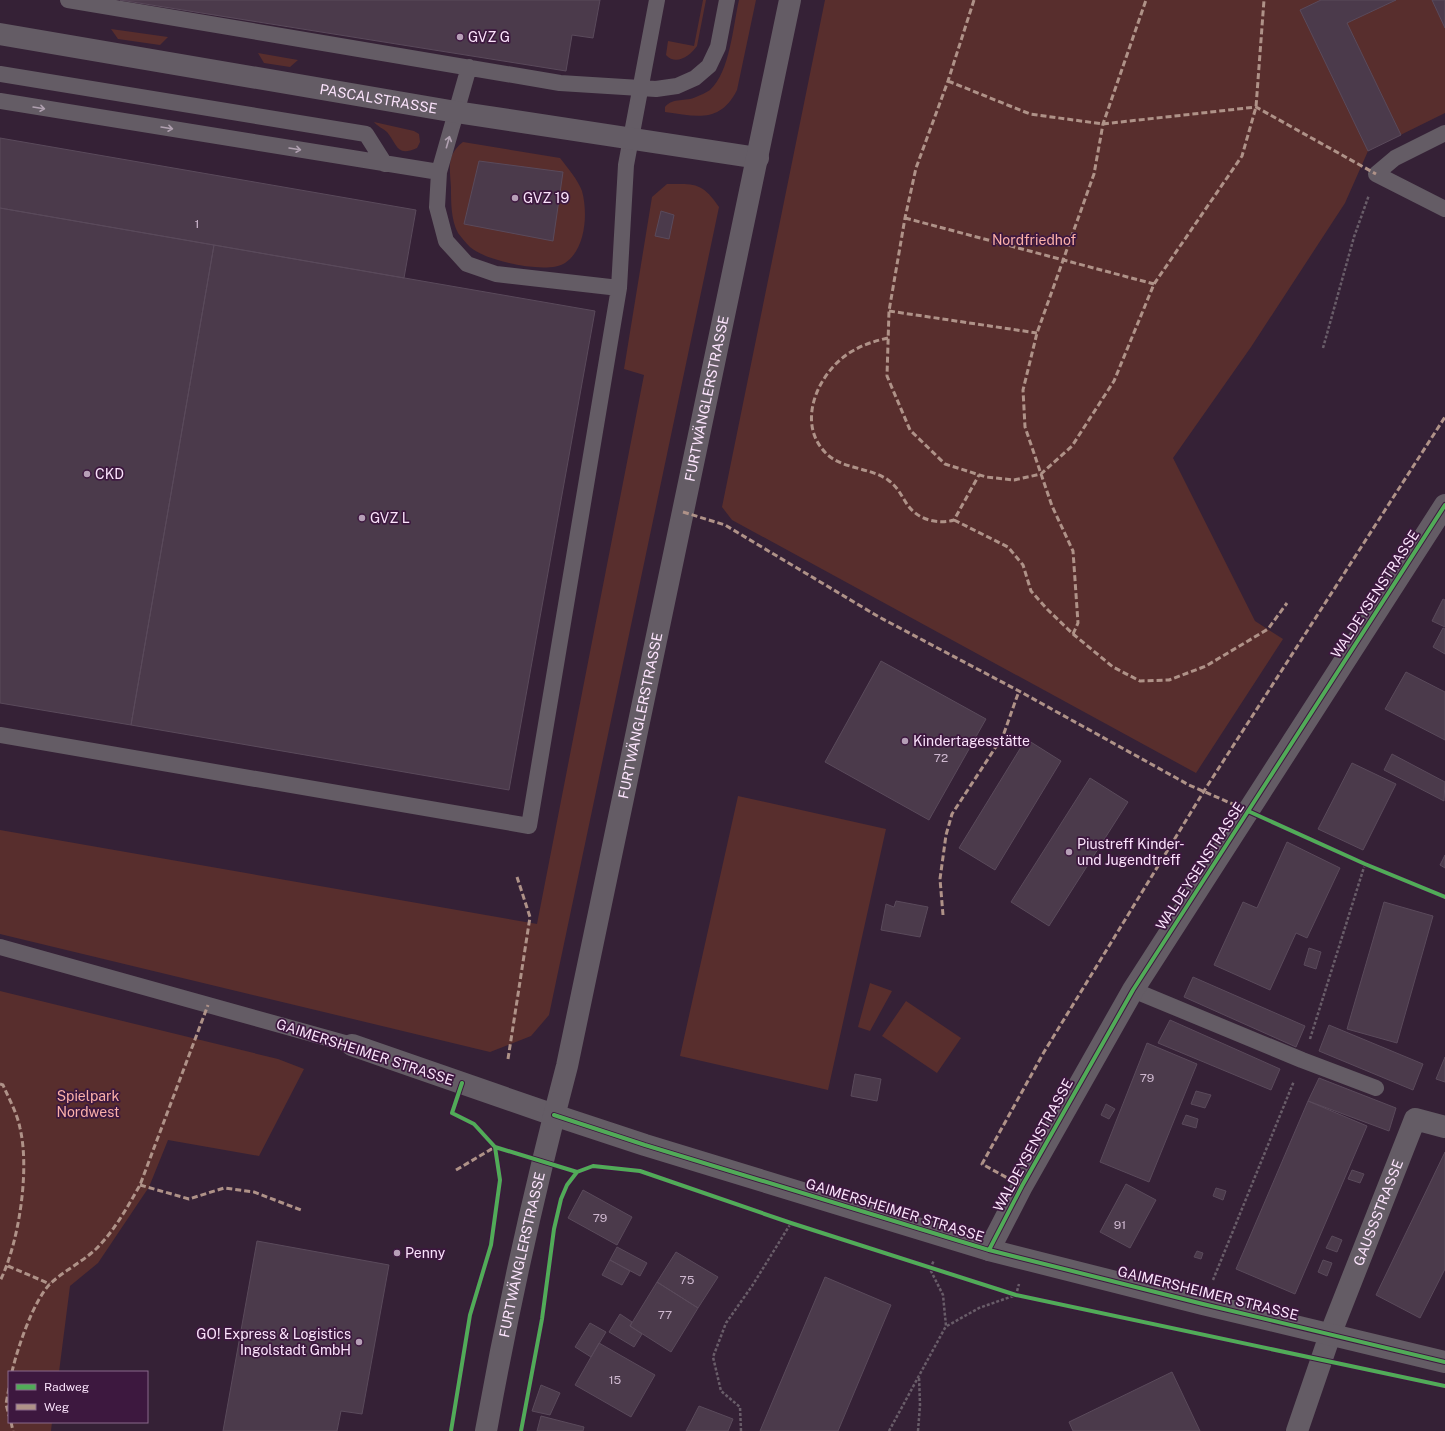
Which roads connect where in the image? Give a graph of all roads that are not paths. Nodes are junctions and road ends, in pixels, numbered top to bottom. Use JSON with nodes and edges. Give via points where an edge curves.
{"nodes":[{"id":1,"x":68,"y":0,"type":"edge"},
{"id":2,"x":657,"y":0,"type":"edge"},
{"id":3,"x":727,"y":0,"type":"edge"},
{"id":4,"x":790,"y":0,"type":"edge"},
{"id":5,"x":0,"y":34,"type":"edge"},
{"id":6,"x":469,"y":67,"type":"junction"},
{"id":7,"x":0,"y":74,"type":"edge"},
{"id":8,"x":640,"y":88,"type":"junction"},
{"id":9,"x":0,"y":101,"type":"edge"},
{"id":10,"x":456,"y":112,"type":"junction"},
{"id":11,"x":1445,"y":134,"type":"edge"},
{"id":12,"x":630,"y":138,"type":"junction"},
{"id":13,"x":758,"y":158,"type":"junction"},
{"id":14,"x":385,"y":164,"type":"junction"},
{"id":15,"x":439,"y":172,"type":"junction"},
{"id":16,"x":1445,"y":209,"type":"edge"},
{"id":17,"x":619,"y":288,"type":"junction"},
{"id":18,"x":1445,"y":504,"type":"edge"},
{"id":19,"x":0,"y":735,"type":"edge"},
{"id":20,"x":0,"y":947,"type":"edge"},
{"id":21,"x":1133,"y":990,"type":"junction"},
{"id":22,"x":352,"y":1045,"type":"joint"},
{"id":23,"x":1376,"y":1088,"type":"dead end"},
{"id":24,"x":554,"y":1115,"type":"junction"},
{"id":25,"x":1445,"y":1126,"type":"edge"},
{"id":26,"x":989,"y":1250,"type":"junction"},
{"id":27,"x":1330,"y":1335,"type":"junction"},
{"id":28,"x":1445,"y":1362,"type":"edge"},
{"id":29,"x":486,"y":1431,"type":"edge"},
{"id":30,"x":1297,"y":1431,"type":"edge"}],
"edges":[{"from":1,"to":6,"type":"lane"},
{"from":2,"to":8,"type":"lane"},
{"from":3,"to":8,"type":"lane","via":[[718,47],[709,66],[696,78],[677,86]]},
{"from":4,"to":13,"type":"street","name":"FURTWÄNGLERSTRASSE"},
{"from":5,"to":10,"type":"street","name":"PASCALSTRASSE"},
{"from":6,"to":8,"type":"lane","via":[[560,83]]},
{"from":6,"to":10,"type":"lane"},
{"from":7,"to":14,"type":"lane","via":[[366,134]]},
{"from":8,"to":12,"type":"lane"},
{"from":9,"to":14,"type":"lane","one_way":true},
{"from":10,"to":12,"type":"street","name":"PASCALSTRASSE"},
{"from":15,"to":10,"type":"lane","one_way":true},
{"from":11,"to":16,"type":"lane","via":[[1395,158],[1376,174]]},
{"from":12,"to":13,"type":"street","name":"PASCALSTRASSE"},
{"from":12,"to":17,"type":"lane","via":[[626,165]]},
{"from":13,"to":24,"type":"street","name":"FURTWÄNGLERSTRASSE","via":[[570,1051]]},
{"from":14,"to":15,"type":"lane"},
{"from":15,"to":17,"type":"lane","via":[[437,207],[446,241],[467,264],[496,274]]},
{"from":17,"to":19,"type":"lane","via":[[529,826]]},
{"from":18,"to":21,"type":"street","name":"WALDEYSENSTRASSE"},
{"from":20,"to":22,"type":"lane","name":"GAIMERSHEIMER STRASSE"},
{"from":21,"to":23,"type":"lane"},
{"from":21,"to":26,"type":"street","name":"WALDEYSENSTRASSE","via":[[1022,1186]]},
{"from":22,"to":24,"type":"street","name":"GAIMERSHEIMER STRASSE"},
{"from":24,"to":26,"type":"street","name":"GAIMERSHEIMER STRASSE"},
{"from":24,"to":29,"type":"street","name":"FURTWÄNGLERSTRASSE","via":[[536,1184],[503,1336]]},
{"from":25,"to":27,"type":"street","name":"GAUSSSTRASSE","via":[[1415,1120]]},
{"from":26,"to":27,"type":"street","name":"GAIMERSHEIMER STRASSE"},
{"from":27,"to":28,"type":"street","name":"GAIMERSHEIMER STRASSE"},
{"from":27,"to":30,"type":"street"}]}
